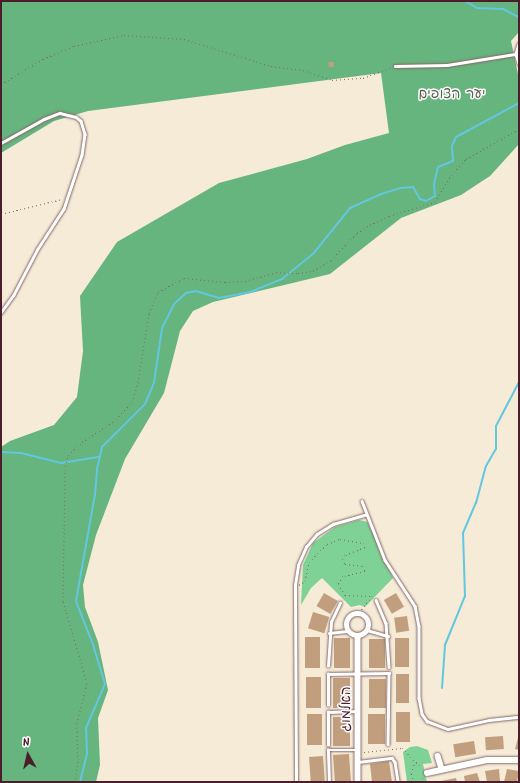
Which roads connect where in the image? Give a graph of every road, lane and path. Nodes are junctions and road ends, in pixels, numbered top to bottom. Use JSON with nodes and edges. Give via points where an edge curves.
{"nodes":[{"id":1,"x":519,"y":44,"type":"edge"},
{"id":2,"x":516,"y":54,"type":"junction"},
{"id":3,"x":519,"y":64,"type":"edge"},
{"id":4,"x":395,"y":66,"type":"joint"},
{"id":5,"x":1,"y":84,"type":"edge"},
{"id":6,"x":519,"y":129,"type":"edge"},
{"id":7,"x":1,"y":143,"type":"edge"},
{"id":8,"x":69,"y":197,"type":"junction"},
{"id":9,"x":1,"y":214,"type":"edge"},
{"id":10,"x":1,"y":313,"type":"edge"},
{"id":11,"x":362,"y":501,"type":"dead end"},
{"id":12,"x":365,"y":515,"type":"junction"},
{"id":13,"x":295,"y":585,"type":"junction"},
{"id":14,"x":376,"y":600,"type":"dead end"},
{"id":15,"x":340,"y":603,"type":"dead end"},
{"id":16,"x":358,"y":614,"type":"junction"},
{"id":17,"x":367,"y":630,"type":"junction"},
{"id":18,"x":349,"y":631,"type":"junction"},
{"id":19,"x":329,"y":633,"type":"junction"},
{"id":20,"x":358,"y":636,"type":"junction"},
{"id":21,"x":388,"y":636,"type":"junction"},
{"id":22,"x":328,"y":666,"type":"dead end"},
{"id":23,"x":389,"y":667,"type":"dead end"},
{"id":24,"x":358,"y":674,"type":"junction"},
{"id":25,"x":328,"y":705,"type":"dead end"},
{"id":26,"x":358,"y":711,"type":"junction"},
{"id":27,"x":519,"y":717,"type":"edge"},
{"id":28,"x":388,"y":744,"type":"dead end"},
{"id":29,"x":328,"y":745,"type":"dead end"},
{"id":30,"x":357,"y":750,"type":"junction"},
{"id":31,"x":438,"y":756,"type":"dead end"},
{"id":32,"x":519,"y":760,"type":"edge"},
{"id":33,"x":416,"y":762,"type":"dead end"},
{"id":34,"x":357,"y":763,"type":"junction"},
{"id":35,"x":442,"y":769,"type":"junction"},
{"id":36,"x":427,"y":773,"type":"dead end"},
{"id":37,"x":75,"y":782,"type":"edge"},
{"id":38,"x":296,"y":782,"type":"edge"},
{"id":39,"x":329,"y":782,"type":"edge"},
{"id":40,"x":358,"y":782,"type":"edge"},
{"id":41,"x":398,"y":782,"type":"edge"},
{"id":42,"x":414,"y":782,"type":"edge"}],
"edges":[{"from":1,"to":2,"type":"lane"},
{"from":2,"to":3,"type":"lane"},
{"from":2,"to":4,"type":"lane","via":[[447,65]]},
{"from":4,"to":5,"type":"path","via":[[363,78],[332,80],[303,70],[271,66],[184,39],[124,35],[74,46],[43,59]]},
{"from":6,"to":37,"type":"path","via":[[466,159],[451,175],[435,202],[389,216],[370,225],[357,233],[331,260],[313,271],[276,272],[245,281],[184,278],[158,292],[149,313],[138,382],[132,402],[113,422],[82,442],[68,455],[63,601],[87,683],[77,723],[78,760]]},
{"from":7,"to":8,"type":"lane","via":[[52,115],[70,114],[76,117],[83,126],[84,143]]},
{"from":8,"to":9,"type":"path"},
{"from":8,"to":10,"type":"lane","via":[[14,295]]},
{"from":11,"to":12,"type":"lane"},
{"from":12,"to":13,"type":"lane","via":[[333,524],[317,534],[301,556]]},
{"from":12,"to":27,"type":"lane","via":[[385,560],[415,606],[419,626],[419,698],[422,714],[427,721],[448,730],[489,720]]},
{"from":13,"to":16,"type":"path","via":[[305,581],[309,562],[327,544],[340,539],[363,543],[365,547],[345,555],[342,559],[345,564],[363,566],[365,571],[344,576],[338,584],[345,594],[372,596]]},
{"from":13,"to":38,"type":"lane"},
{"from":14,"to":21,"type":"lane","via":[[384,615]]},
{"from":15,"to":19,"type":"lane"},
{"from":16,"to":17,"type":"street","via":[[367,619]]},
{"from":16,"to":18,"type":"street","via":[[351,616],[347,622]]},
{"from":17,"to":20,"type":"street"},
{"from":17,"to":21,"type":"lane"},
{"from":18,"to":19,"type":"lane"},
{"from":18,"to":20,"type":"street"},
{"from":19,"to":22,"type":"lane"},
{"from":20,"to":24,"type":"street","name":"האלמוג"},
{"from":21,"to":23,"type":"lane"},
{"from":24,"to":25,"type":"lane","via":[[328,674]]},
{"from":24,"to":26,"type":"street","name":"האלמוג"},
{"from":24,"to":28,"type":"lane","via":[[389,673]]},
{"from":26,"to":29,"type":"lane","via":[[328,712]]},
{"from":26,"to":30,"type":"street","name":"האלמוג"},
{"from":30,"to":34,"type":"street","name":"האלמוג"},
{"from":30,"to":39,"type":"lane","via":[[328,750]]},
{"from":31,"to":35,"type":"street"},
{"from":32,"to":35,"type":"street","via":[[487,760]]},
{"from":33,"to":42,"type":"path","via":[[411,773]]},
{"from":34,"to":40,"type":"street","name":"האלמוג"},
{"from":34,"to":41,"type":"lane","via":[[392,758]]},
{"from":35,"to":36,"type":"street"}]}
